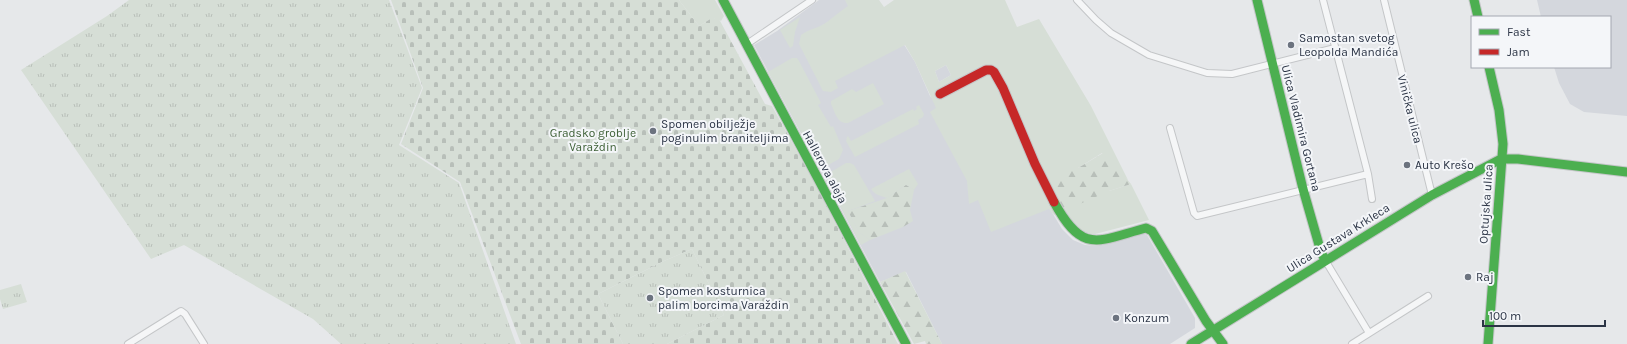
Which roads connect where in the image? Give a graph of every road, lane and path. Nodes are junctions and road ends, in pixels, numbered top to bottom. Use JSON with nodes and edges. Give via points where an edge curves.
{"nodes":[{"id":1,"x":723,"y":0,"type":"edge"},
{"id":2,"x":812,"y":0,"type":"edge"},
{"id":3,"x":1077,"y":0,"type":"edge"},
{"id":4,"x":1256,"y":0,"type":"edge"},
{"id":5,"x":1323,"y":0,"type":"edge"},
{"id":6,"x":1384,"y":0,"type":"edge"},
{"id":7,"x":1474,"y":0,"type":"edge"},
{"id":8,"x":1478,"y":16,"type":"edge"},
{"id":9,"x":747,"y":44,"type":"junction"},
{"id":10,"x":1335,"y":48,"type":"junction"},
{"id":11,"x":1272,"y":64,"type":"junction"},
{"id":12,"x":1489,"y":68,"type":"edge"},
{"id":13,"x":940,"y":94,"type":"dead end"},
{"id":14,"x":1170,"y":128,"type":"dead end"},
{"id":15,"x":1502,"y":159,"type":"junction"},
{"id":16,"x":1627,"y":172,"type":"edge"},
{"id":17,"x":1368,"y":174,"type":"junction"},
{"id":18,"x":1303,"y":189,"type":"junction"},
{"id":19,"x":1432,"y":195,"type":"junction"},
{"id":20,"x":1372,"y":199,"type":"dead end"},
{"id":21,"x":1325,"y":260,"type":"junction"},
{"id":22,"x":1428,"y":296,"type":"dead end"},
{"id":23,"x":1212,"y":330,"type":"junction"},
{"id":24,"x":1369,"y":333,"type":"junction"},
{"id":25,"x":128,"y":344,"type":"edge"},
{"id":26,"x":204,"y":344,"type":"edge"},
{"id":27,"x":906,"y":344,"type":"edge"},
{"id":28,"x":1190,"y":344,"type":"edge"},
{"id":29,"x":1223,"y":344,"type":"edge"},
{"id":30,"x":1352,"y":344,"type":"edge"},
{"id":31,"x":1488,"y":344,"type":"edge"}],
"edges":[{"from":1,"to":9,"type":"main road","name":"Hallerova aleja"},
{"from":2,"to":9,"type":"street"},
{"from":3,"to":11,"type":"street","via":[[1111,33],[1149,55],[1207,73],[1232,74]]},
{"from":4,"to":11,"type":"main road","name":"Ulica Vladimira Gortana"},
{"from":5,"to":10,"type":"street"},
{"from":6,"to":19,"type":"street","name":"Vinička ulica"},
{"from":7,"to":8,"type":"main road"},
{"from":9,"to":27,"type":"main road","name":"Hallerova aleja"},
{"from":10,"to":11,"type":"street"},
{"from":10,"to":17,"type":"street"},
{"from":11,"to":18,"type":"main road","name":"Ulica Vladimira Gortana"},
{"from":12,"to":15,"type":"main road","name":"Optujska ulica","via":[[1503,135]]},
{"from":13,"to":23,"type":"main road","via":[[986,70],[994,72],[1054,203],[1071,229],[1080,237],[1092,240],[1146,228],[1152,231]]},
{"from":14,"to":18,"type":"street","via":[[1197,216]]},
{"from":15,"to":16,"type":"main road"},
{"from":15,"to":19,"type":"main road","name":"Ulica Gustava Krkleca"},
{"from":15,"to":31,"type":"main road","name":"Optujska ulica"},
{"from":17,"to":18,"type":"street"},
{"from":17,"to":20,"type":"street"},
{"from":18,"to":21,"type":"main road","name":"Ulica Vladimira Gortana"},
{"from":19,"to":21,"type":"main road","name":"Ulica Gustava Krkleca"},
{"from":21,"to":23,"type":"main road","name":"Ulica Gustava Krkleca"},
{"from":21,"to":24,"type":"street"},
{"from":22,"to":24,"type":"street"},
{"from":23,"to":28,"type":"main road","name":"Ulica Gustava Krkleca"},
{"from":23,"to":29,"type":"main road"},
{"from":24,"to":30,"type":"street"},
{"from":25,"to":26,"type":"street","via":[[181,311]]}]}
